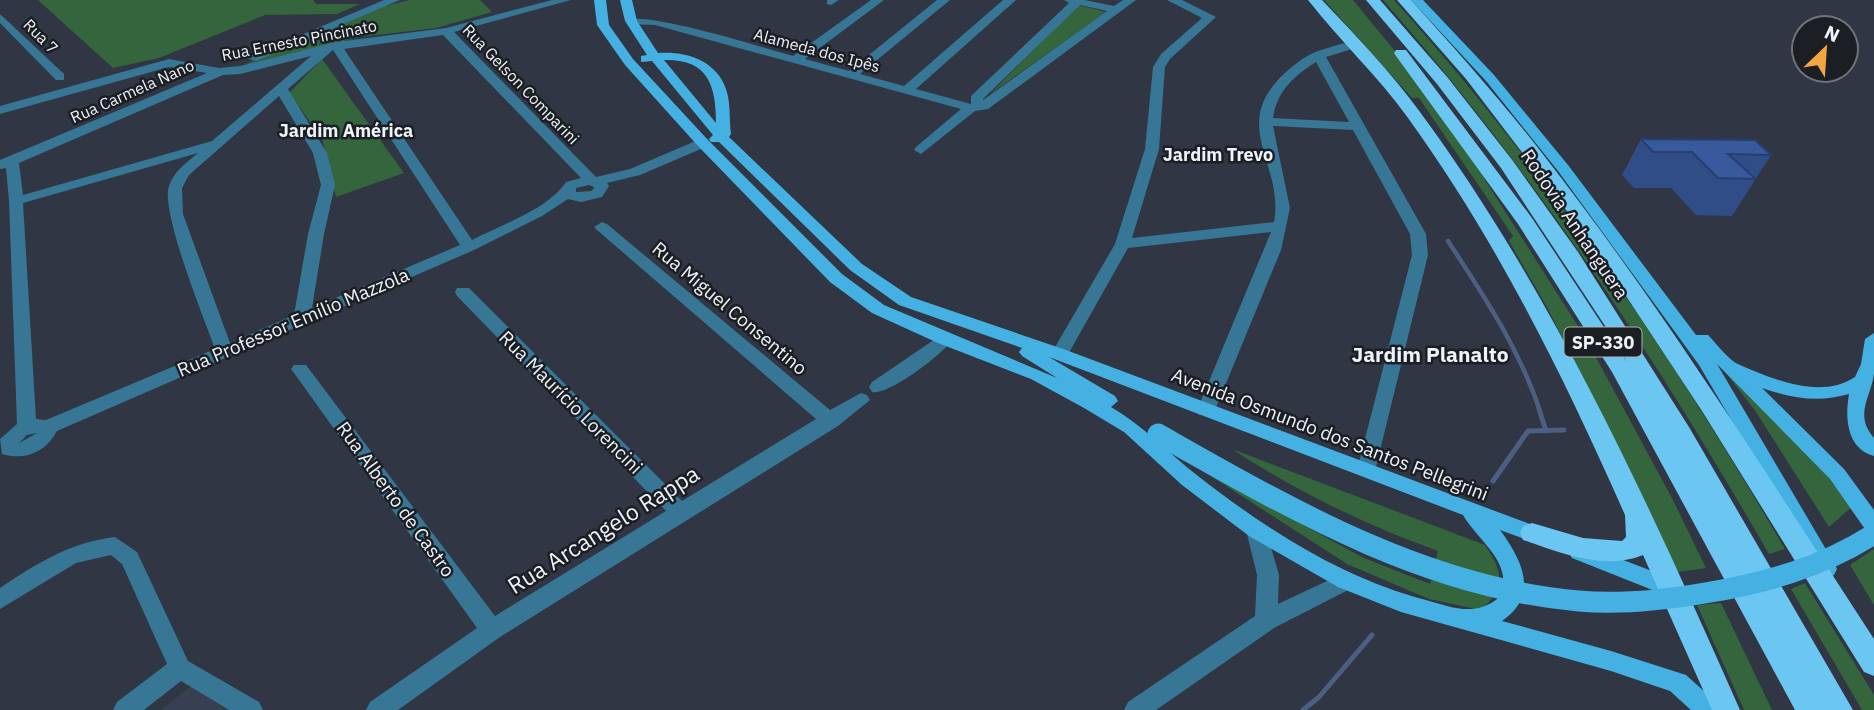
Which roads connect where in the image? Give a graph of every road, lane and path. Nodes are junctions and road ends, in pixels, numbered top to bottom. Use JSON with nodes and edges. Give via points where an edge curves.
{"nodes":[{"id":1,"x":394,"y":0,"type":"edge"},
{"id":2,"x":565,"y":0,"type":"edge"},
{"id":3,"x":600,"y":0,"type":"edge"},
{"id":4,"x":878,"y":0,"type":"edge"},
{"id":5,"x":944,"y":0,"type":"edge"},
{"id":6,"x":1010,"y":0,"type":"edge"},
{"id":7,"x":1130,"y":0,"type":"edge"},
{"id":8,"x":1173,"y":0,"type":"edge"},
{"id":9,"x":1315,"y":0,"type":"edge"},
{"id":10,"x":1357,"y":0,"type":"edge"},
{"id":11,"x":1373,"y":0,"type":"edge"},
{"id":12,"x":1404,"y":0,"type":"edge"},
{"id":13,"x":1417,"y":0,"type":"edge"},
{"id":14,"x":1074,"y":1,"type":"edge"},
{"id":15,"x":626,"y":6,"type":"edge"},
{"id":16,"x":1116,"y":10,"type":"junction"},
{"id":17,"x":0,"y":17,"type":"edge"},
{"id":18,"x":603,"y":24,"type":"junction"},
{"id":19,"x":446,"y":31,"type":"junction"},
{"id":20,"x":1356,"y":46,"type":"junction"},
{"id":21,"x":332,"y":47,"type":"junction"},
{"id":22,"x":1318,"y":54,"type":"junction"},
{"id":23,"x":653,"y":56,"type":"junction"},
{"id":24,"x":794,"y":61,"type":"junction"},
{"id":25,"x":629,"y":62,"type":"junction"},
{"id":26,"x":219,"y":72,"type":"junction"},
{"id":27,"x":850,"y":76,"type":"junction"},
{"id":28,"x":60,"y":77,"type":"dead end"},
{"id":29,"x":281,"y":88,"type":"junction"},
{"id":30,"x":906,"y":91,"type":"junction"},
{"id":31,"x":977,"y":107,"type":"junction"},
{"id":32,"x":0,"y":110,"type":"edge"},
{"id":33,"x":1264,"y":122,"type":"junction"},
{"id":34,"x":1356,"y":126,"type":"junction"},
{"id":35,"x":721,"y":137,"type":"junction"},
{"id":36,"x":216,"y":143,"type":"junction"},
{"id":37,"x":703,"y":143,"type":"junction"},
{"id":38,"x":922,"y":150,"type":"dead end"},
{"id":39,"x":571,"y":161,"type":"junction"},
{"id":40,"x":6,"y":163,"type":"edge"},
{"id":41,"x":149,"y":163,"type":"junction"},
{"id":42,"x":183,"y":173,"type":"junction"},
{"id":43,"x":593,"y":188,"type":"junction"},
{"id":44,"x":568,"y":190,"type":"junction"},
{"id":45,"x":16,"y":201,"type":"junction"},
{"id":46,"x":537,"y":213,"type":"junction"},
{"id":47,"x":1280,"y":226,"type":"junction"},
{"id":48,"x":602,"y":227,"type":"dead end"},
{"id":49,"x":1123,"y":243,"type":"junction"},
{"id":50,"x":469,"y":247,"type":"junction"},
{"id":51,"x":1635,"y":263,"type":"junction"},
{"id":52,"x":463,"y":292,"type":"dead end"},
{"id":53,"x":302,"y":318,"type":"junction"},
{"id":54,"x":973,"y":325,"type":"junction"},
{"id":55,"x":944,"y":339,"type":"junction"},
{"id":56,"x":1874,"y":339,"type":"edge"},
{"id":57,"x":224,"y":351,"type":"junction"},
{"id":58,"x":1060,"y":354,"type":"junction"},
{"id":59,"x":1718,"y":357,"type":"junction"},
{"id":60,"x":300,"y":369,"type":"dead end"},
{"id":61,"x":1860,"y":383,"type":"junction"},
{"id":62,"x":1090,"y":403,"type":"junction"},
{"id":63,"x":1206,"y":410,"type":"junction"},
{"id":64,"x":831,"y":421,"type":"junction"},
{"id":65,"x":36,"y":428,"type":"junction"},
{"id":66,"x":1158,"y":434,"type":"junction"},
{"id":67,"x":3,"y":447,"type":"edge"},
{"id":68,"x":1874,"y":449,"type":"edge"},
{"id":69,"x":1367,"y":470,"type":"junction"},
{"id":70,"x":1461,"y":506,"type":"junction"},
{"id":71,"x":680,"y":511,"type":"junction"},
{"id":72,"x":1636,"y":512,"type":"junction"},
{"id":73,"x":1874,"y":526,"type":"edge"},
{"id":74,"x":1256,"y":530,"type":"junction"},
{"id":75,"x":1532,"y":533,"type":"junction"},
{"id":76,"x":1874,"y":534,"type":"edge"},
{"id":77,"x":1346,"y":581,"type":"junction"},
{"id":78,"x":1670,"y":588,"type":"junction"},
{"id":79,"x":0,"y":600,"type":"edge"},
{"id":80,"x":1466,"y":619,"type":"junction"},
{"id":81,"x":1266,"y":621,"type":"junction"},
{"id":82,"x":492,"y":630,"type":"junction"},
{"id":83,"x":1874,"y":658,"type":"edge"},
{"id":84,"x":1874,"y":663,"type":"edge"},
{"id":85,"x":180,"y":668,"type":"junction"},
{"id":86,"x":125,"y":710,"type":"edge"},
{"id":87,"x":251,"y":710,"type":"edge"},
{"id":88,"x":377,"y":710,"type":"edge"},
{"id":89,"x":1136,"y":710,"type":"edge"},
{"id":90,"x":1708,"y":710,"type":"edge"},
{"id":91,"x":1726,"y":710,"type":"edge"},
{"id":92,"x":1810,"y":710,"type":"edge"},
{"id":93,"x":1839,"y":710,"type":"edge"}],
"edges":[{"from":1,"to":26,"type":"street","name":"Rua Carmela Nano"},
{"from":2,"to":19,"type":"street","name":"Rua Ernesto Pincinato"},
{"from":3,"to":18,"type":"main road"},
{"from":4,"to":24,"type":"street"},
{"from":5,"to":27,"type":"street"},
{"from":6,"to":30,"type":"street"},
{"from":7,"to":16,"type":"street"},
{"from":8,"to":49,"type":"street","via":[[1210,17],[1159,67],[1152,149]]},
{"from":9,"to":20,"type":"highway"},
{"from":10,"to":92,"type":"highway","name":"Rodovia Anhanguera","number":"SP-330","via":[[1411,65],[1526,222],[1622,370]]},
{"from":11,"to":93,"type":"highway","name":"Rodovia Anhanguera","number":"SP-330","via":[[1468,112],[1592,289],[1672,418]]},
{"from":12,"to":84,"type":"highway","via":[[1502,111],[1624,275]]},
{"from":13,"to":51,"type":"main road","via":[[1490,78]]},
{"from":14,"to":16,"type":"street"},
{"from":14,"to":31,"type":"street","via":[[976,99]]},
{"from":15,"to":18,"type":"main road"},
{"from":15,"to":23,"type":"main road","name":"Avenida Osmundo dos Santos Pellegrini"},
{"from":15,"to":24,"type":"street","name":"Alameda dos Ipês","via":[[655,22]]},
{"from":16,"to":31,"type":"street"},
{"from":17,"to":28,"type":"street","name":"Rua 7"},
{"from":18,"to":25,"type":"main road"},
{"from":19,"to":21,"type":"street","name":"Rua Ernesto Pincinato"},
{"from":19,"to":39,"type":"street","name":"Rua Gelson Comparini"},
{"from":20,"to":22,"type":"street"},
{"from":20,"to":72,"type":"highway","via":[[1415,116],[1487,221],[1557,348]]},
{"from":21,"to":26,"type":"street","name":"Rua Ernesto Pincinato"},
{"from":21,"to":29,"type":"street"},
{"from":21,"to":50,"type":"street"},
{"from":22,"to":33,"type":"street","via":[[1280,84],[1267,103]]},
{"from":22,"to":34,"type":"street"},
{"from":23,"to":25,"type":"main road"},
{"from":23,"to":35,"type":"main road","name":"Avenida Osmundo dos Santos Pellegrini"},
{"from":23,"to":35,"type":"main road","via":[[689,58],[713,77],[722,98]]},
{"from":24,"to":27,"type":"street","name":"Alameda dos Ipês"},
{"from":25,"to":37,"type":"main road"},
{"from":26,"to":32,"type":"street","name":"Rua Ernesto Pincinato","via":[[169,63]]},
{"from":26,"to":40,"type":"street","name":"Rua Carmela Nano"},
{"from":27,"to":30,"type":"street","name":"Alameda dos Ipês"},
{"from":29,"to":36,"type":"street"},
{"from":29,"to":53,"type":"street","via":[[320,153],[328,185]]},
{"from":30,"to":31,"type":"street","name":"Alameda dos Ipês"},
{"from":31,"to":38,"type":"street"},
{"from":33,"to":34,"type":"street"},
{"from":33,"to":47,"type":"street","via":[[1283,210]]},
{"from":34,"to":69,"type":"street","via":[[1418,234],[1420,255]]},
{"from":35,"to":37,"type":"main road"},
{"from":35,"to":54,"type":"main road","name":"Avenida Osmundo dos Santos Pellegrini","via":[[856,267],[905,300]]},
{"from":36,"to":41,"type":"street"},
{"from":36,"to":42,"type":"street"},
{"from":37,"to":43,"type":"street","name":"Rua Professor Emílio Mazzola"},
{"from":37,"to":55,"type":"main road","via":[[835,278],[878,309]]},
{"from":39,"to":43,"type":"street","name":"Rua Gelson Comparini"},
{"from":39,"to":44,"type":"street","name":"Rua Gelson Comparini"},
{"from":40,"to":45,"type":"street"},
{"from":41,"to":42,"type":"street","via":[[165,164]]},
{"from":41,"to":45,"type":"street"},
{"from":42,"to":57,"type":"street","via":[[175,188],[176,214]]},
{"from":43,"to":44,"type":"street","name":"Rua Professor Emílio Mazzola","via":[[575,183]]},
{"from":43,"to":46,"type":"street","name":"Rua Professor Emílio Mazzola"},
{"from":44,"to":46,"type":"street","name":"Rua Professor Emílio Mazzola"},
{"from":45,"to":65,"type":"street"},
{"from":46,"to":50,"type":"street","name":"Rua Professor Emílio Mazzola"},
{"from":47,"to":49,"type":"street"},
{"from":47,"to":63,"type":"street"},
{"from":48,"to":64,"type":"street","name":"Rua Miguel Consentino"},
{"from":49,"to":58,"type":"street"},
{"from":50,"to":53,"type":"street","name":"Rua Professor Emílio Mazzola"},
{"from":51,"to":59,"type":"main road"},
{"from":51,"to":83,"type":"main road","via":[[1727,394]]},
{"from":52,"to":71,"type":"street","name":"Rua Maurício Lorencini"},
{"from":53,"to":57,"type":"street","name":"Rua Professor Emílio Mazzola"},
{"from":54,"to":58,"type":"main road","name":"Avenida Osmundo dos Santos Pellegrini"},
{"from":54,"to":66,"type":"main road","name":"Avenida Osmundo dos Santos Pellegrini","via":[[1049,363]]},
{"from":55,"to":62,"type":"main road","via":[[1037,375]]},
{"from":55,"to":64,"type":"street","name":"Rua Arcangelo Rappa"},
{"from":56,"to":61,"type":"main road","via":[[1866,377]]},
{"from":57,"to":65,"type":"street","name":"Rua Professor Emílio Mazzola"},
{"from":58,"to":63,"type":"main road","name":"Avenida Osmundo dos Santos Pellegrini"},
{"from":59,"to":61,"type":"main road","via":[[1756,379],[1800,392],[1838,392]]},
{"from":59,"to":73,"type":"main road","via":[[1837,474]]},
{"from":60,"to":82,"type":"street","name":"Rua Alberto de Castro"},
{"from":61,"to":68,"type":"main road","via":[[1854,421]]},
{"from":62,"to":66,"type":"main road"},
{"from":62,"to":74,"type":"main road","via":[[1131,427],[1189,481]]},
{"from":63,"to":69,"type":"main road","name":"Avenida Osmundo dos Santos Pellegrini"},
{"from":64,"to":71,"type":"street","name":"Rua Arcangelo Rappa"},
{"from":65,"to":67,"type":"street","name":"Rua Professor Emílio Mazzola","via":[[11,437]]},
{"from":66,"to":76,"type":"main road","bridge":true,"via":[[1352,539],[1451,578],[1544,597],[1625,601],[1705,596],[1808,570],[1841,556]]},
{"from":69,"to":70,"type":"main road","name":"Avenida Osmundo dos Santos Pellegrini"},
{"from":70,"to":75,"type":"main road","name":"Avenida Osmundo dos Santos Pellegrini"},
{"from":70,"to":80,"type":"main road","via":[[1494,536],[1515,577],[1508,602],[1496,614]]},
{"from":71,"to":82,"type":"street","name":"Rua Arcangelo Rappa"},
{"from":72,"to":75,"type":"highway","via":[[1634,548],[1621,553]]},
{"from":72,"to":78,"type":"highway"},
{"from":74,"to":77,"type":"main road"},
{"from":74,"to":81,"type":"street","via":[[1268,575]]},
{"from":75,"to":78,"type":"main road","name":"Avenida Osmundo dos Santos Pellegrini"},
{"from":77,"to":80,"type":"main road","via":[[1401,603]]},
{"from":77,"to":81,"type":"street"},
{"from":78,"to":91,"type":"highway"},
{"from":79,"to":85,"type":"street","via":[[64,558],[94,546],[115,546],[130,558]]},
{"from":80,"to":90,"type":"main road","via":[[1678,683]]},
{"from":81,"to":89,"type":"street"},
{"from":82,"to":88,"type":"street","name":"Rua Arcangelo Rappa"},
{"from":85,"to":86,"type":"street"},
{"from":85,"to":87,"type":"street"}]}
